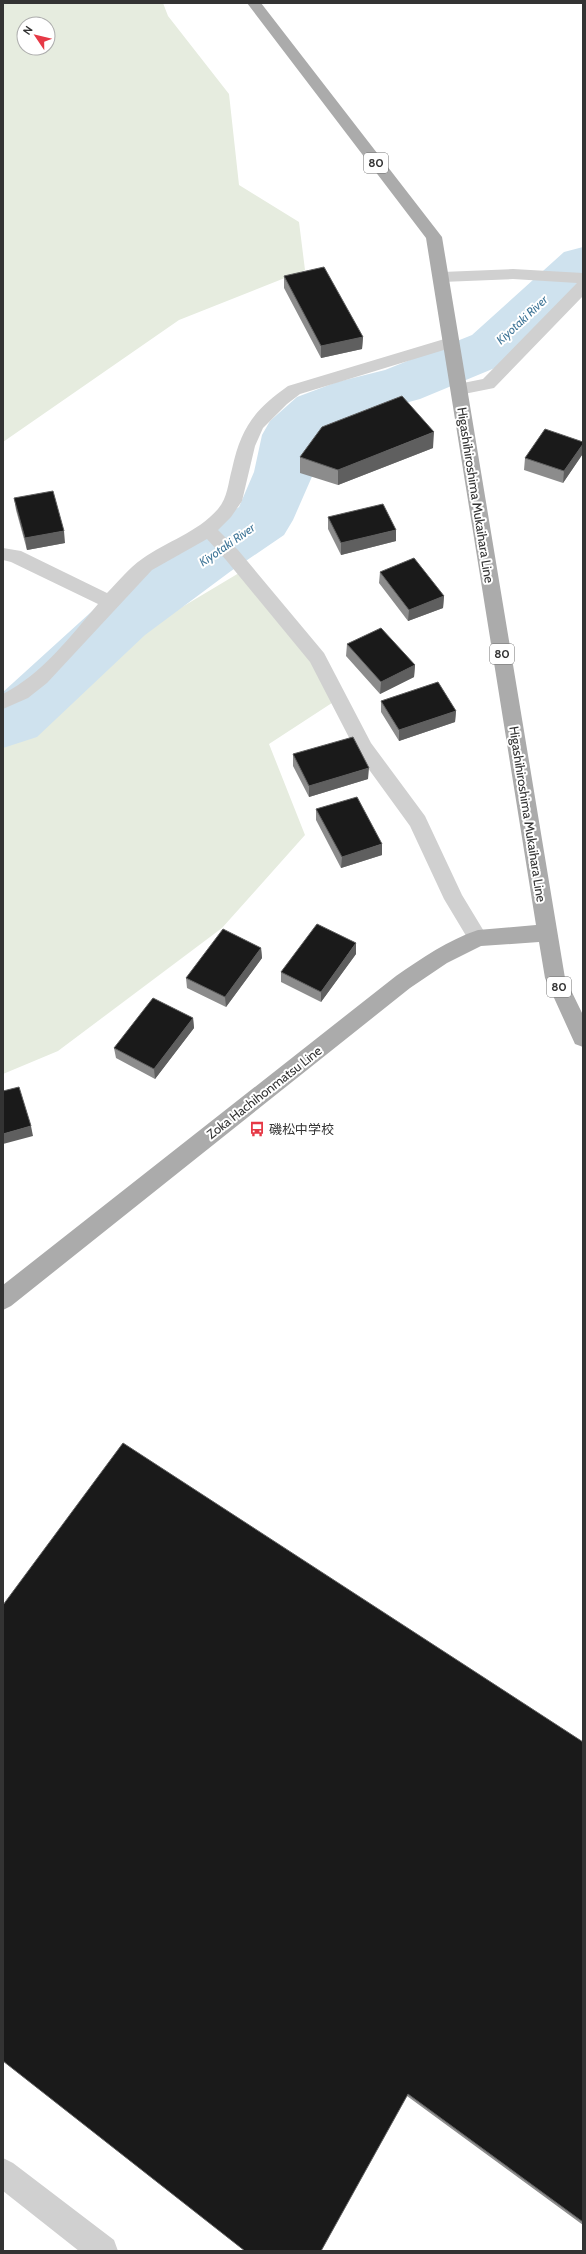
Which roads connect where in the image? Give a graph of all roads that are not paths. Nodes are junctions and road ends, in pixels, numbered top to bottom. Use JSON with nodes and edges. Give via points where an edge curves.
{"nodes":[{"id":1,"x":254,"y":3,"type":"edge"},
{"id":2,"x":442,"y":277,"type":"junction"},
{"id":3,"x":583,"y":278,"type":"edge"},
{"id":4,"x":583,"y":286,"type":"edge"},
{"id":5,"x":452,"y":342,"type":"junction"},
{"id":6,"x":457,"y":383,"type":"junction"},
{"id":7,"x":210,"y":534,"type":"junction"},
{"id":8,"x":3,"y":554,"type":"edge"},
{"id":9,"x":109,"y":602,"type":"junction"},
{"id":10,"x":3,"y":702,"type":"edge"},
{"id":11,"x":548,"y":933,"type":"junction"},
{"id":12,"x":478,"y":938,"type":"junction"},
{"id":13,"x":583,"y":1038,"type":"edge"},
{"id":14,"x":3,"y":1299,"type":"edge"},
{"id":15,"x":3,"y":2173,"type":"edge"},
{"id":16,"x":103,"y":2251,"type":"edge"}],
"edges":[{"from":1,"to":2,"type":"main road","name":"Higashihiroshima Mukaihara Line","number":"80","via":[[434,237]]},
{"from":2,"to":3,"type":"street","via":[[482,274]]},
{"from":2,"to":5,"type":"main road","name":"Higashihiroshima Mukaihara Line","number":"80"},
{"from":4,"to":6,"type":"street","via":[[488,384]]},
{"from":5,"to":6,"type":"main road","name":"Higashihiroshima Mukaihara Line","number":"80"},
{"from":5,"to":7,"type":"street","via":[[294,390],[272,405],[257,420],[246,443],[232,503]]},
{"from":6,"to":11,"type":"main road","name":"Higashihiroshima Mukaihara Line","number":"80"},
{"from":7,"to":9,"type":"street","via":[[147,564]]},
{"from":7,"to":12,"type":"street","via":[[232,555],[317,658],[364,748],[418,822],[454,899]]},
{"from":8,"to":9,"type":"street","via":[[15,556]]},
{"from":9,"to":10,"type":"street","via":[[46,674],[11,700]]},
{"from":11,"to":12,"type":"main road","name":"Zoka Hachihonmatsu Line"},
{"from":11,"to":13,"type":"main road","name":"Higashihiroshima Mukaihara Line","number":"80","via":[[555,978]]},
{"from":12,"to":14,"type":"main road","name":"Zoka Hachihonmatsu Line","via":[[440,957],[403,982]]},
{"from":15,"to":16,"type":"street"}]}
